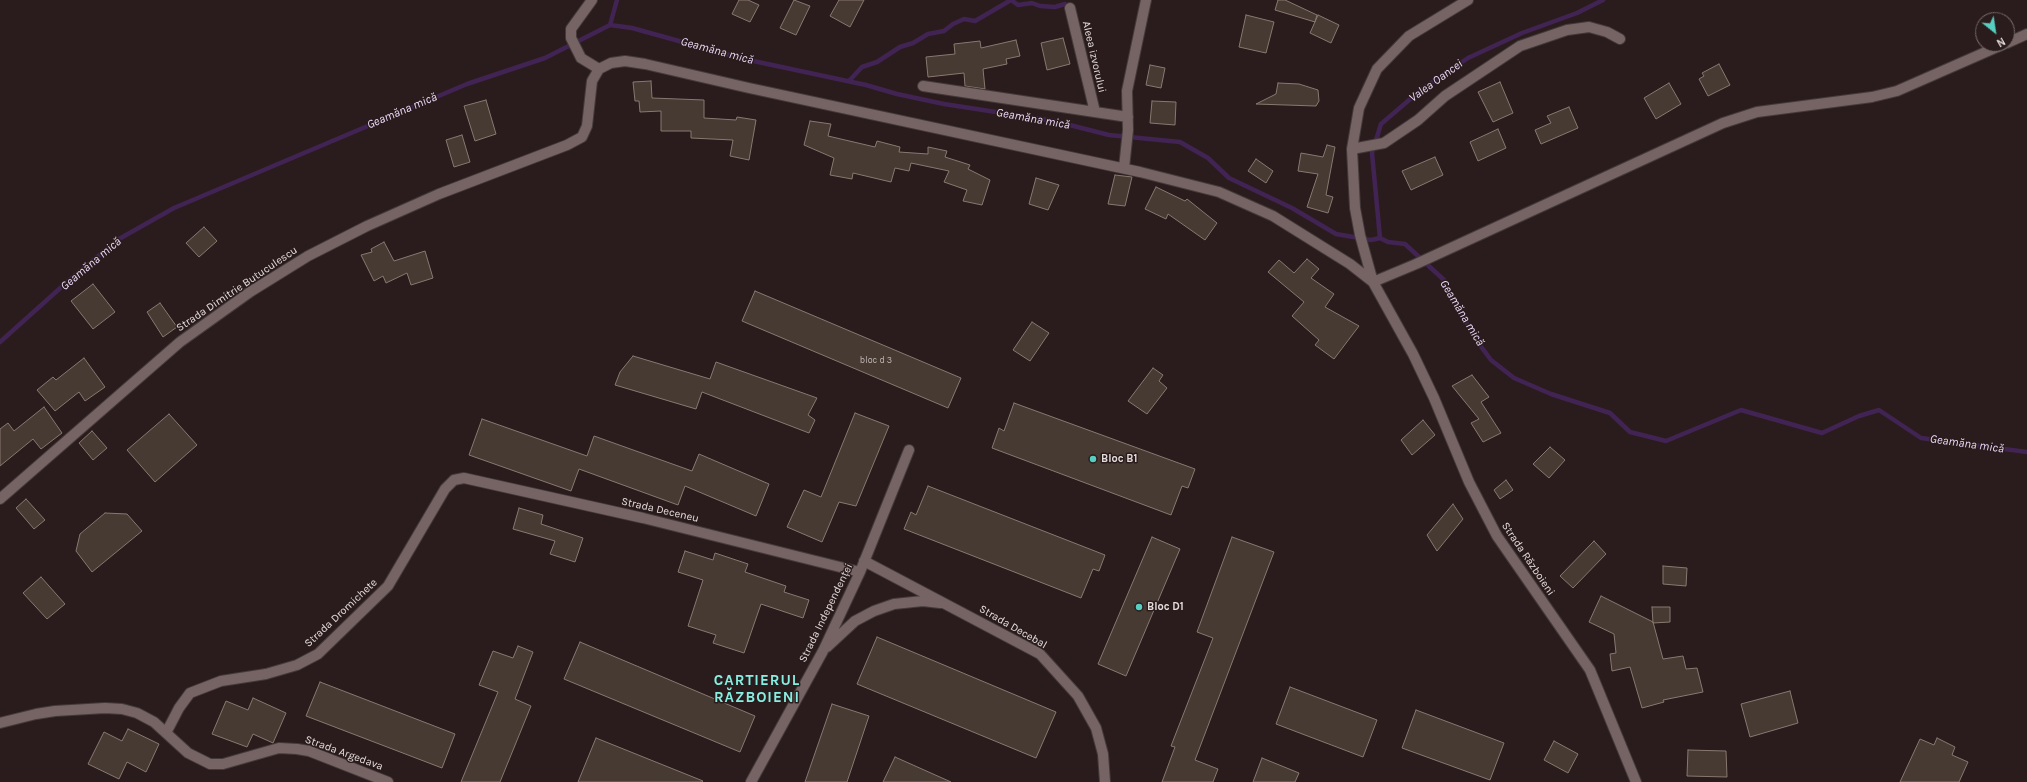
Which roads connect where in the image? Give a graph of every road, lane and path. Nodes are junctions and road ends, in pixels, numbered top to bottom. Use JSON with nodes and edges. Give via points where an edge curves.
{"nodes":[{"id":1,"x":592,"y":0,"type":"edge"},
{"id":2,"x":1146,"y":0,"type":"edge"},
{"id":3,"x":1468,"y":0,"type":"edge"},
{"id":4,"x":1070,"y":8,"type":"dead end"},
{"id":5,"x":2027,"y":34,"type":"edge"},
{"id":6,"x":1620,"y":39,"type":"dead end"},
{"id":7,"x":2015,"y":39,"type":"edge"},
{"id":8,"x":1986,"y":52,"type":"edge"},
{"id":9,"x":599,"y":69,"type":"junction"},
{"id":10,"x":923,"y":86,"type":"dead end"},
{"id":11,"x":1095,"y":112,"type":"junction"},
{"id":12,"x":1128,"y":117,"type":"junction"},
{"id":13,"x":1352,"y":149,"type":"junction"},
{"id":14,"x":1124,"y":168,"type":"junction"},
{"id":15,"x":1373,"y":282,"type":"junction"},
{"id":16,"x":909,"y":450,"type":"dead end"},
{"id":17,"x":454,"y":480,"type":"joint"},
{"id":18,"x":0,"y":499,"type":"edge"},
{"id":19,"x":864,"y":561,"type":"junction"},
{"id":20,"x":860,"y":572,"type":"junction"},
{"id":21,"x":946,"y":603,"type":"junction"},
{"id":22,"x":823,"y":651,"type":"junction"},
{"id":23,"x":0,"y":723,"type":"edge"},
{"id":24,"x":166,"y":733,"type":"junction"},
{"id":25,"x":388,"y":782,"type":"edge"},
{"id":26,"x":751,"y":782,"type":"edge"},
{"id":27,"x":1105,"y":782,"type":"edge"},
{"id":28,"x":1636,"y":782,"type":"edge"}],
"edges":[{"from":1,"to":9,"type":"street","via":[[571,29],[571,38],[581,58]]},
{"from":2,"to":12,"type":"street","via":[[1127,90]]},
{"from":3,"to":13,"type":"street","via":[[1409,36],[1377,69],[1359,108]]},
{"from":4,"to":11,"type":"street","name":"Aleea izvorului"},
{"from":5,"to":7,"type":"street"},
{"from":6,"to":13,"type":"street","via":[[1589,27],[1567,30],[1520,46],[1445,96],[1418,120],[1384,143]]},
{"from":8,"to":15,"type":"street","via":[[1897,91],[1872,97],[1757,112],[1723,123]]},
{"from":9,"to":14,"type":"street","via":[[611,62],[625,60]]},
{"from":9,"to":18,"type":"street","name":"Strada Dimitrie Butuculescu","via":[[592,81],[587,126],[582,137],[439,194],[367,226],[308,256],[250,292],[180,342]]},
{"from":10,"to":11,"type":"street"},
{"from":11,"to":12,"type":"street"},
{"from":12,"to":14,"type":"street"},
{"from":13,"to":15,"type":"street","via":[[1355,208]]},
{"from":14,"to":15,"type":"street","via":[[1219,192],[1273,216],[1350,264]]},
{"from":15,"to":28,"type":"street","name":"Strada Războieni","via":[[1413,354],[1469,482],[1497,536],[1590,670]]},
{"from":16,"to":19,"type":"street","name":"Strada Independenței"},
{"from":17,"to":20,"type":"street","name":"Strada Deceneu","via":[[464,478],[636,516]]},
{"from":17,"to":24,"type":"street","name":"Strada Dromichete","via":[[445,490],[388,586],[318,654],[297,666],[221,681],[190,693]]},
{"from":19,"to":20,"type":"street","name":"Strada Independenței"},
{"from":19,"to":21,"type":"street","name":"Strada Decebal"},
{"from":20,"to":22,"type":"street","name":"Strada Independenței"},
{"from":21,"to":22,"type":"street","via":[[923,601],[894,604],[874,611],[855,621]]},
{"from":21,"to":27,"type":"street","name":"Strada Decebal","via":[[1040,654],[1078,696],[1096,728],[1103,754]]},
{"from":22,"to":26,"type":"street","name":"Strada Independenței"},
{"from":23,"to":24,"type":"street","name":"Strada Argedava","via":[[49,712],[110,708],[137,713],[154,722]]},
{"from":24,"to":25,"type":"street","name":"Strada Argedava","via":[[188,753],[210,764],[223,764],[279,748],[297,749]]}]}
